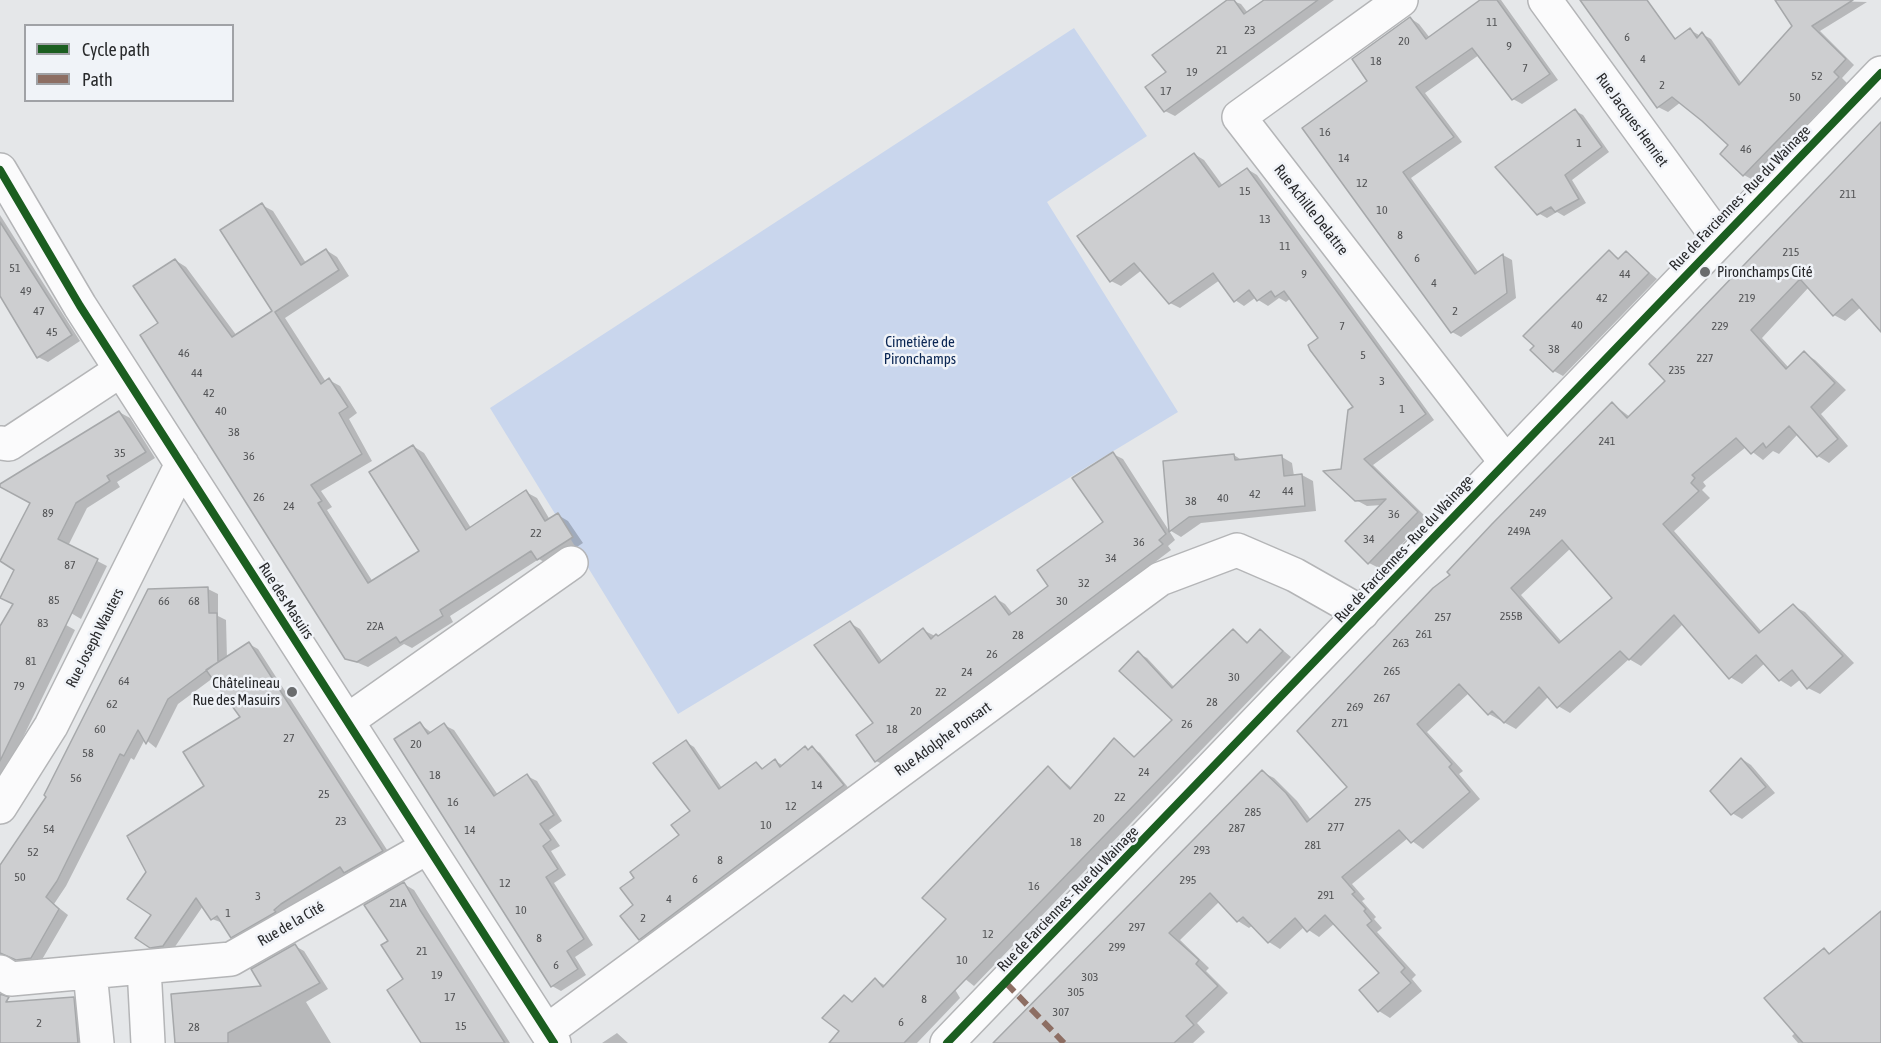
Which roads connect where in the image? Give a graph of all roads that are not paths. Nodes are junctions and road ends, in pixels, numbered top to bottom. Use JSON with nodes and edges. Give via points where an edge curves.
{"nodes":[{"id":1,"x":1401,"y":0,"type":"edge"},
{"id":2,"x":1545,"y":0,"type":"edge"},
{"id":3,"x":1881,"y":73,"type":"edge"},
{"id":4,"x":0,"y":170,"type":"edge"},
{"id":5,"x":1719,"y":239,"type":"junction"},
{"id":6,"x":121,"y":370,"type":"junction"},
{"id":7,"x":0,"y":443,"type":"edge"},
{"id":8,"x":1505,"y":461,"type":"junction"},
{"id":9,"x":182,"y":464,"type":"junction"},
{"id":10,"x":571,"y":563,"type":"dead end"},
{"id":11,"x":1362,"y":613,"type":"junction"},
{"id":12,"x":347,"y":721,"type":"junction"},
{"id":13,"x":0,"y":807,"type":"edge"},
{"id":14,"x":428,"y":847,"type":"junction"},
{"id":15,"x":144,"y":967,"type":"junction"},
{"id":16,"x":0,"y":972,"type":"edge"},
{"id":17,"x":90,"y":972,"type":"junction"},
{"id":18,"x":550,"y":1037,"type":"edge"},
{"id":19,"x":97,"y":1043,"type":"edge"},
{"id":20,"x":148,"y":1043,"type":"edge"},
{"id":21,"x":947,"y":1043,"type":"edge"}],
"edges":[{"from":1,"to":8,"type":"street","name":"Rue Achille Delattre","via":[[1239,117]]},
{"from":2,"to":5,"type":"street","name":"Rue Jacques Henriet"},
{"from":3,"to":5,"type":"street","name":"Rue de Farciennes - Rue du Wainage"},
{"from":4,"to":6,"type":"street","name":"Rue des Masuirs"},
{"from":5,"to":8,"type":"street","name":"Rue de Farciennes - Rue du Wainage"},
{"from":6,"to":7,"type":"street","via":[[9,444]]},
{"from":6,"to":9,"type":"street","name":"Rue des Masuirs"},
{"from":8,"to":11,"type":"street","name":"Rue de Farciennes - Rue du Wainage"},
{"from":9,"to":12,"type":"street","name":"Rue des Masuirs"},
{"from":9,"to":13,"type":"street","name":"Rue Joseph Wauters","via":[[51,726]]},
{"from":10,"to":12,"type":"street"},
{"from":11,"to":18,"type":"street","name":"Rue Adolphe Ponsart","via":[[1237,550],[1160,579]]},
{"from":11,"to":21,"type":"street","name":"Rue de Farciennes - Rue du Wainage"},
{"from":12,"to":14,"type":"street","name":"Rue des Masuirs"},
{"from":14,"to":15,"type":"street","name":"Rue de la Cité","via":[[231,959]]},
{"from":14,"to":18,"type":"street","name":"Rue des Masuirs"},
{"from":15,"to":17,"type":"street","name":"Rue de la Cité"},
{"from":15,"to":20,"type":"street"},
{"from":16,"to":17,"type":"street","name":"Rue de la Cité","via":[[11,979]]},
{"from":17,"to":19,"type":"street"}]}
